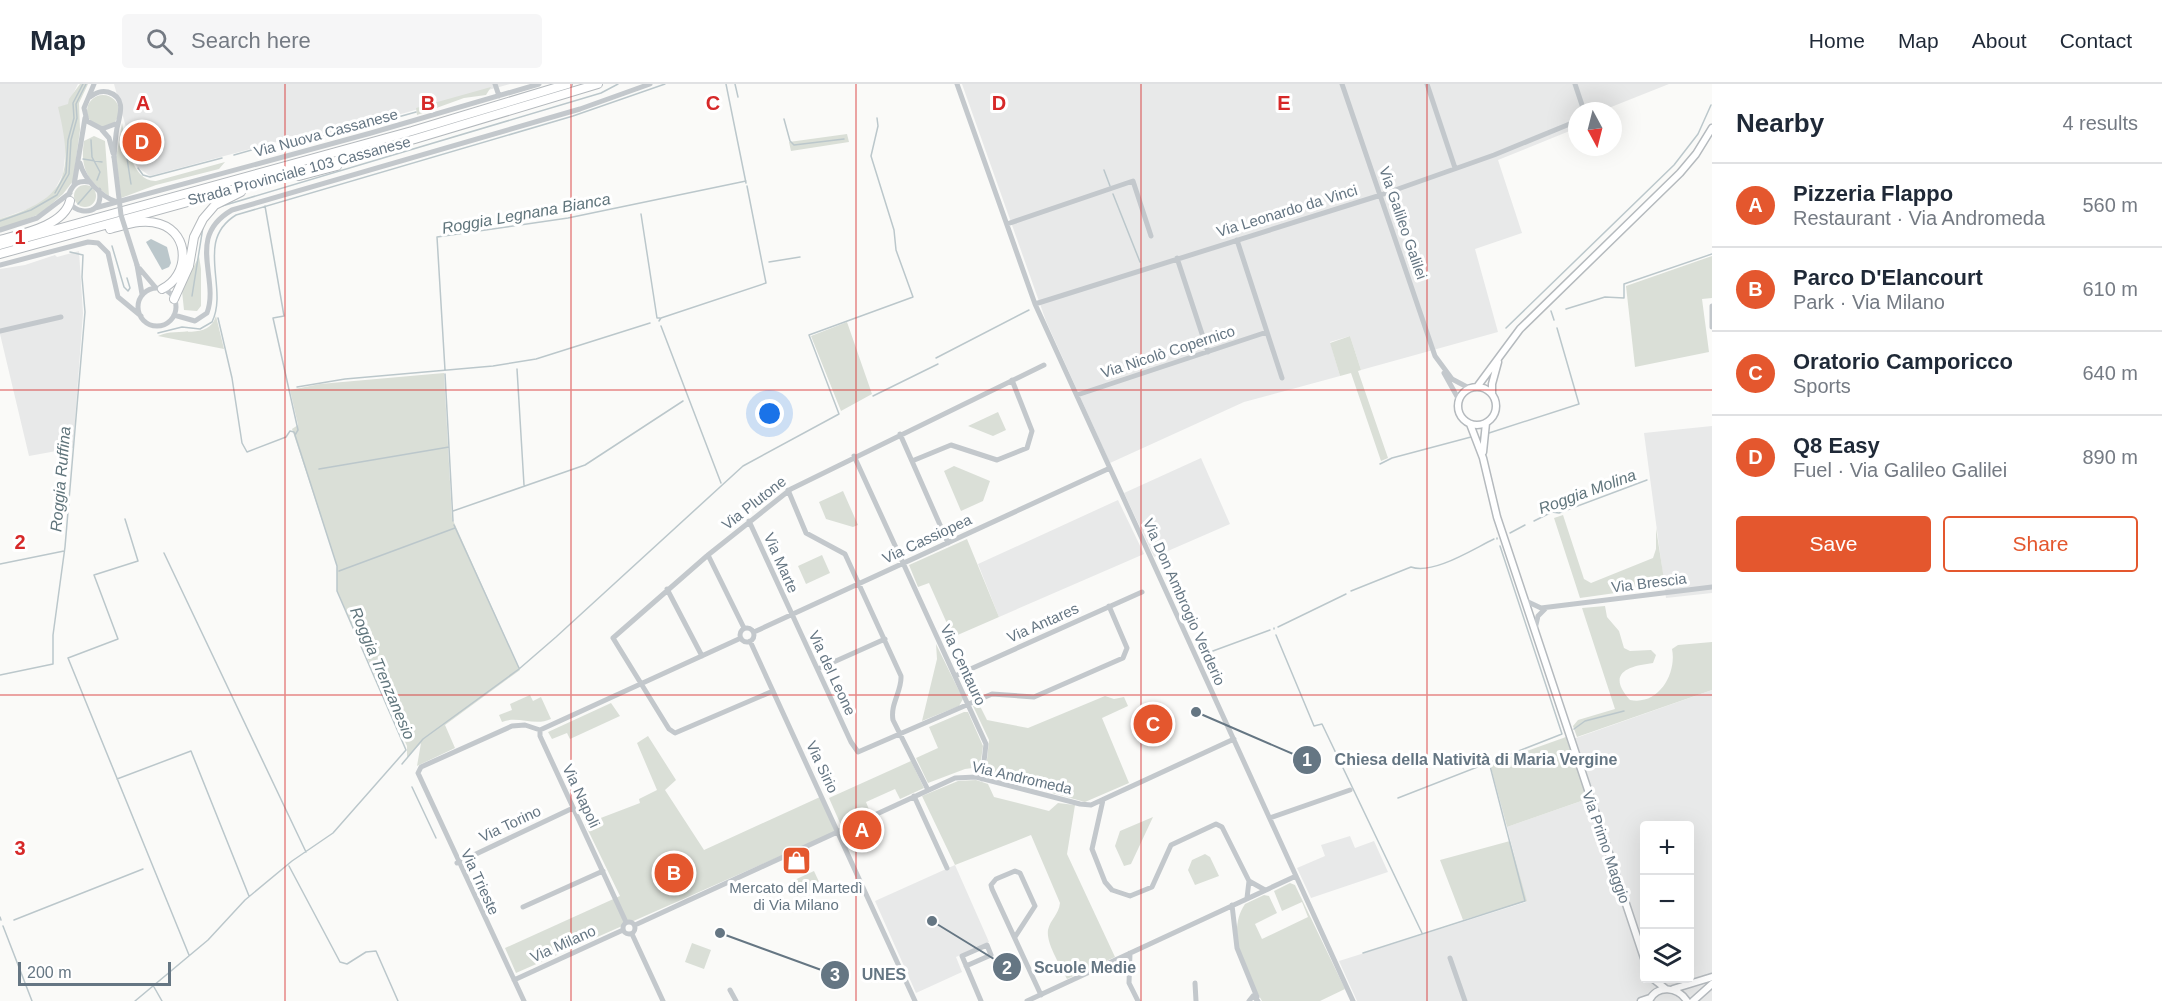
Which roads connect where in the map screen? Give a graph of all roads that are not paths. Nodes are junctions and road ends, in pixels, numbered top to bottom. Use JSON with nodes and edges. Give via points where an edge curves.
{"nodes":[{"id":1,"x":94,"y":84,"type":"edge"},
{"id":2,"x":100,"y":84,"type":"edge"},
{"id":3,"x":495,"y":84,"type":"edge"},
{"id":4,"x":539,"y":84,"type":"edge"},
{"id":5,"x":568,"y":84,"type":"edge"},
{"id":6,"x":598,"y":84,"type":"edge"},
{"id":7,"x":650,"y":84,"type":"edge"},
{"id":8,"x":957,"y":84,"type":"edge"},
{"id":9,"x":1342,"y":84,"type":"edge"},
{"id":10,"x":1427,"y":84,"type":"edge"},
{"id":11,"x":1575,"y":84,"type":"edge"},
{"id":12,"x":108,"y":92,"type":"junction"},
{"id":13,"x":499,"y":96,"type":"junction"},
{"id":14,"x":90,"y":97,"type":"junction"},
{"id":15,"x":1581,"y":102,"type":"edge"},
{"id":16,"x":85,"y":117,"type":"junction"},
{"id":17,"x":118,"y":123,"type":"junction"},
{"id":18,"x":1568,"y":124,"type":"edge"},
{"id":19,"x":1712,"y":128,"type":"edge"},
{"id":20,"x":98,"y":129,"type":"junction"},
{"id":21,"x":415,"y":139,"type":"junction"},
{"id":22,"x":81,"y":140,"type":"junction"},
{"id":23,"x":114,"y":157,"type":"junction"},
{"id":24,"x":79,"y":160,"type":"junction"},
{"id":25,"x":1455,"y":168,"type":"junction"},
{"id":26,"x":89,"y":182,"type":"junction"},
{"id":27,"x":74,"y":185,"type":"junction"},
{"id":28,"x":99,"y":190,"type":"junction"},
{"id":29,"x":1381,"y":195,"type":"junction"},
{"id":30,"x":70,"y":197,"type":"junction"},
{"id":31,"x":119,"y":202,"type":"junction"},
{"id":32,"x":95,"y":208,"type":"junction"},
{"id":33,"x":1007,"y":224,"type":"junction"},
{"id":34,"x":0,"y":230,"type":"edge"},
{"id":35,"x":1151,"y":236,"type":"dead end"},
{"id":36,"x":0,"y":240,"type":"edge"},
{"id":37,"x":1237,"y":240,"type":"junction"},
{"id":38,"x":0,"y":245,"type":"edge"},
{"id":39,"x":0,"y":254,"type":"edge"},
{"id":40,"x":1177,"y":258,"type":"junction"},
{"id":41,"x":0,"y":265,"type":"edge"},
{"id":42,"x":137,"y":265,"type":"junction"},
{"id":43,"x":159,"y":288,"type":"junction"},
{"id":44,"x":141,"y":298,"type":"junction"},
{"id":45,"x":174,"y":299,"type":"junction"},
{"id":46,"x":125,"y":304,"type":"junction"},
{"id":47,"x":1035,"y":304,"type":"junction"},
{"id":48,"x":1712,"y":306,"type":"edge"},
{"id":49,"x":174,"y":315,"type":"junction"},
{"id":50,"x":141,"y":316,"type":"junction"},
{"id":51,"x":62,"y":317,"type":"dead end"},
{"id":52,"x":1712,"y":327,"type":"edge"},
{"id":53,"x":0,"y":331,"type":"edge"},
{"id":54,"x":1267,"y":332,"type":"junction"},
{"id":55,"x":1208,"y":352,"type":"junction"},
{"id":56,"x":1501,"y":352,"type":"junction"},
{"id":57,"x":1044,"y":365,"type":"dead end"},
{"id":58,"x":1443,"y":368,"type":"junction"},
{"id":59,"x":1282,"y":378,"type":"dead end"},
{"id":60,"x":1012,"y":380,"type":"junction"},
{"id":61,"x":1477,"y":387,"type":"junction"},
{"id":62,"x":1470,"y":388,"type":"junction"},
{"id":63,"x":1492,"y":394,"type":"junction"},
{"id":64,"x":1077,"y":395,"type":"junction"},
{"id":65,"x":1459,"y":400,"type":"junction"},
{"id":66,"x":1486,"y":423,"type":"junction"},
{"id":67,"x":1470,"y":424,"type":"junction"},
{"id":68,"x":900,"y":434,"type":"junction"},
{"id":69,"x":854,"y":456,"type":"junction"},
{"id":70,"x":1484,"y":458,"type":"junction"},
{"id":71,"x":912,"y":461,"type":"junction"},
{"id":72,"x":1110,"y":468,"type":"junction"},
{"id":73,"x":788,"y":490,"type":"junction"},
{"id":74,"x":749,"y":521,"type":"junction"},
{"id":75,"x":948,"y":543,"type":"junction"},
{"id":76,"x":708,"y":555,"type":"junction"},
{"id":77,"x":903,"y":563,"type":"junction"},
{"id":78,"x":860,"y":583,"type":"junction"},
{"id":79,"x":1712,"y":587,"type":"edge"},
{"id":80,"x":667,"y":589,"type":"junction"},
{"id":81,"x":1142,"y":592,"type":"dead end"},
{"id":82,"x":1526,"y":601,"type":"junction"},
{"id":83,"x":1109,"y":606,"type":"junction"},
{"id":84,"x":1547,"y":608,"type":"junction"},
{"id":85,"x":792,"y":615,"type":"junction"},
{"id":86,"x":744,"y":628,"type":"junction"},
{"id":87,"x":1535,"y":630,"type":"junction"},
{"id":88,"x":754,"y":632,"type":"junction"},
{"id":89,"x":741,"y":638,"type":"junction"},
{"id":90,"x":885,"y":639,"type":"junction"},
{"id":91,"x":750,"y":641,"type":"junction"},
{"id":92,"x":702,"y":656,"type":"junction"},
{"id":93,"x":818,"y":669,"type":"junction"},
{"id":94,"x":955,"y":676,"type":"junction"},
{"id":95,"x":640,"y":684,"type":"junction"},
{"id":96,"x":773,"y":691,"type":"junction"},
{"id":97,"x":968,"y":704,"type":"junction"},
{"id":98,"x":540,"y":730,"type":"junction"},
{"id":99,"x":899,"y":734,"type":"junction"},
{"id":100,"x":1234,"y":739,"type":"junction"},
{"id":101,"x":982,"y":779,"type":"junction"},
{"id":102,"x":928,"y":789,"type":"junction"},
{"id":103,"x":1350,"y":789,"type":"dead end"},
{"id":104,"x":914,"y":796,"type":"junction"},
{"id":105,"x":1103,"y":800,"type":"junction"},
{"id":106,"x":573,"y":808,"type":"junction"},
{"id":107,"x":1270,"y":818,"type":"junction"},
{"id":108,"x":839,"y":831,"type":"junction"},
{"id":109,"x":457,"y":862,"type":"junction"},
{"id":110,"x":947,"y":868,"type":"dead end"},
{"id":111,"x":603,"y":871,"type":"junction"},
{"id":112,"x":1296,"y":876,"type":"junction"},
{"id":113,"x":1249,"y":881,"type":"junction"},
{"id":114,"x":1264,"y":890,"type":"junction"},
{"id":115,"x":1247,"y":898,"type":"junction"},
{"id":116,"x":1233,"y":905,"type":"junction"},
{"id":117,"x":523,"y":907,"type":"dead end"},
{"id":118,"x":626,"y":922,"type":"junction"},
{"id":119,"x":634,"y":925,"type":"junction"},
{"id":120,"x":623,"y":930,"type":"junction"},
{"id":121,"x":632,"y":933,"type":"junction"},
{"id":122,"x":1015,"y":937,"type":"junction"},
{"id":123,"x":1640,"y":946,"type":"edge"},
{"id":124,"x":1130,"y":953,"type":"junction"},
{"id":125,"x":1450,"y":958,"type":"dead end"},
{"id":126,"x":966,"y":966,"type":"junction"},
{"id":127,"x":1712,"y":977,"type":"edge"},
{"id":128,"x":514,"y":980,"type":"junction"},
{"id":129,"x":1195,"y":983,"type":"dead end"},
{"id":130,"x":1658,"y":983,"type":"edge"},
{"id":131,"x":1712,"y":984,"type":"edge"},
{"id":132,"x":730,"y":990,"type":"dead end"},
{"id":133,"x":1668,"y":990,"type":"junction"},
{"id":134,"x":1041,"y":995,"type":"junction"},
{"id":135,"x":1651,"y":998,"type":"edge"},
{"id":136,"x":1253,"y":1000,"type":"edge"},
{"id":137,"x":524,"y":1001,"type":"edge"},
{"id":138,"x":663,"y":1001,"type":"edge"},
{"id":139,"x":736,"y":1001,"type":"edge"},
{"id":140,"x":915,"y":1001,"type":"edge"},
{"id":141,"x":981,"y":1001,"type":"edge"},
{"id":142,"x":1027,"y":1001,"type":"edge"},
{"id":143,"x":1138,"y":1001,"type":"edge"},
{"id":144,"x":1196,"y":1001,"type":"edge"},
{"id":145,"x":1353,"y":1001,"type":"edge"},
{"id":146,"x":1465,"y":1001,"type":"edge"},
{"id":147,"x":1641,"y":1001,"type":"edge"},
{"id":148,"x":1687,"y":1001,"type":"edge"},
{"id":149,"x":1694,"y":1001,"type":"edge"}],
"edges":[{"from":1,"to":14,"type":"street"},
{"from":2,"to":12,"type":"street"},
{"from":3,"to":13,"type":"street"},
{"from":4,"to":13,"type":"street","name":"Via Nuova Cassanese"},
{"from":5,"to":38,"type":"highway","name":"Strada Provinciale 103 Cassanese"},
{"from":6,"to":21,"type":"highway","name":"Strada Provinciale 103 Cassanese"},
{"from":7,"to":49,"type":"street","via":[[580,109],[234,209],[218,221],[208,239],[206,314],[195,321]]},
{"from":8,"to":33,"type":"street","name":"Via Don Ambrogio Verderio"},
{"from":9,"to":29,"type":"street","name":"Via Galileo Galilei"},
{"from":10,"to":25,"type":"street"},
{"from":11,"to":15,"type":"street"},
{"from":12,"to":14,"type":"street"},
{"from":12,"to":17,"type":"street","via":[[121,104]]},
{"from":13,"to":31,"type":"street","name":"Via Nuova Cassanese"},
{"from":14,"to":16,"type":"street"},
{"from":16,"to":20,"type":"street"},
{"from":16,"to":22,"type":"street"},
{"from":17,"to":20,"type":"street"},
{"from":17,"to":23,"type":"street"},
{"from":18,"to":25,"type":"street","name":"Via Leonardo da Vinci"},
{"from":19,"to":56,"type":"main road","via":[[1680,173]]},
{"from":20,"to":22,"type":"street"},
{"from":20,"to":23,"type":"street","via":[[109,138]]},
{"from":21,"to":39,"type":"highway","name":"Strada Provinciale 103 Cassanese"},
{"from":21,"to":45,"type":"highway","via":[[325,170],[240,192],[215,205],[198,227],[189,266]]},
{"from":22,"to":24,"type":"street"},
{"from":23,"to":42,"type":"street","bridge":true,"via":[[121,215]]},
{"from":24,"to":26,"type":"street"},
{"from":24,"to":27,"type":"street"},
{"from":25,"to":29,"type":"street","name":"Via Leonardo da Vinci"},
{"from":26,"to":27,"type":"street"},
{"from":26,"to":28,"type":"street"},
{"from":27,"to":30,"type":"street"},
{"from":28,"to":31,"type":"street"},
{"from":28,"to":32,"type":"street","via":[[100,200]]},
{"from":29,"to":37,"type":"street","name":"Via Leonardo da Vinci"},
{"from":29,"to":58,"type":"street","name":"Via Galileo Galilei","via":[[1435,356]]},
{"from":30,"to":32,"type":"street","via":[[81,211]]},
{"from":30,"to":34,"type":"street","via":[[38,218]]},
{"from":30,"to":36,"type":"highway","via":[[66,209],[48,223]]},
{"from":31,"to":32,"type":"street","name":"Via Nuova Cassanese"},
{"from":33,"to":35,"type":"street","via":[[1132,181]]},
{"from":33,"to":47,"type":"street","name":"Via Don Ambrogio Verderio"},
{"from":37,"to":40,"type":"street","name":"Via Leonardo da Vinci"},
{"from":37,"to":54,"type":"street"},
{"from":39,"to":43,"type":"highway","via":[[134,223],[158,223],[174,233],[183,256],[177,278]]},
{"from":40,"to":47,"type":"street","name":"Via Leonardo da Vinci"},
{"from":40,"to":55,"type":"street"},
{"from":41,"to":46,"type":"street","via":[[97,243],[107,250],[117,295]]},
{"from":42,"to":43,"type":"street","via":[[149,282]]},
{"from":42,"to":44,"type":"street"},
{"from":43,"to":44,"type":"street"},
{"from":43,"to":45,"type":"street"},
{"from":44,"to":46,"type":"street","via":[[133,305]]},
{"from":44,"to":50,"type":"street"},
{"from":45,"to":49,"type":"street"},
{"from":46,"to":50,"type":"street"},
{"from":47,"to":64,"type":"street","name":"Via Don Ambrogio Verderio"},
{"from":48,"to":52,"type":"street"},
{"from":49,"to":50,"type":"street","via":[[159,326],[149,324]]},
{"from":51,"to":53,"type":"street"},
{"from":54,"to":55,"type":"street","name":"Via Nicolò Copernico"},
{"from":54,"to":59,"type":"street"},
{"from":55,"to":64,"type":"street","name":"Via Nicolò Copernico"},
{"from":56,"to":61,"type":"main road"},
{"from":56,"to":63,"type":"main road"},
{"from":57,"to":60,"type":"street","name":"Via Plutone"},
{"from":58,"to":62,"type":"street","name":"Via Galileo Galilei","via":[[1454,381]]},
{"from":58,"to":65,"type":"street","name":"Via Galileo Galilei"},
{"from":60,"to":68,"type":"street","name":"Via Plutone"},
{"from":60,"to":71,"type":"street","via":[[1032,432],[1027,448],[995,459],[949,445]]},
{"from":61,"to":62,"type":"main road"},
{"from":61,"to":63,"type":"main road"},
{"from":62,"to":65,"type":"main road"},
{"from":63,"to":66,"type":"main road","via":[[1496,410]]},
{"from":64,"to":72,"type":"street","name":"Via Don Ambrogio Verderio"},
{"from":65,"to":67,"type":"main road","via":[[1460,413]]},
{"from":66,"to":67,"type":"main road"},
{"from":66,"to":70,"type":"main road"},
{"from":67,"to":70,"type":"main road"},
{"from":68,"to":69,"type":"street","name":"Via Plutone"},
{"from":68,"to":71,"type":"street"},
{"from":69,"to":73,"type":"street","name":"Via Plutone"},
{"from":69,"to":77,"type":"street","name":"Via Centauro"},
{"from":70,"to":82,"type":"main road","name":"Via Primo Maggio","via":[[1494,506]]},
{"from":71,"to":75,"type":"street"},
{"from":72,"to":75,"type":"street","name":"Via Cassiopea"},
{"from":72,"to":100,"type":"street","name":"Via Don Ambrogio Verderio"},
{"from":73,"to":74,"type":"street","name":"Via Plutone"},
{"from":73,"to":78,"type":"street","via":[[807,534],[843,551]]},
{"from":74,"to":76,"type":"street","name":"Via Plutone"},
{"from":74,"to":85,"type":"street","name":"Via Marte"},
{"from":75,"to":77,"type":"street","name":"Via Cassiopea"},
{"from":76,"to":80,"type":"street","name":"Via Plutone"},
{"from":76,"to":86,"type":"street"},
{"from":77,"to":78,"type":"street","name":"Via Cassiopea"},
{"from":77,"to":94,"type":"street","name":"Via Centauro"},
{"from":78,"to":85,"type":"street","name":"Via Cassiopea"},
{"from":78,"to":90,"type":"street"},
{"from":79,"to":84,"type":"street","name":"Via Brescia"},
{"from":80,"to":92,"type":"street"},
{"from":80,"to":95,"type":"street","name":"Via Plutone","via":[[613,638]]},
{"from":81,"to":83,"type":"street","name":"Via Antares"},
{"from":82,"to":84,"type":"street","via":[[1534,607]]},
{"from":82,"to":87,"type":"main road","name":"Via Primo Maggio"},
{"from":83,"to":94,"type":"street","name":"Via Antares"},
{"from":83,"to":97,"type":"street","via":[[1127,646],[1124,657],[1034,697],[996,693]]},
{"from":84,"to":87,"type":"street","via":[[1538,616]]},
{"from":85,"to":88,"type":"street","name":"Via Cassiopea"},
{"from":85,"to":93,"type":"street","name":"Via del Leone"},
{"from":86,"to":88,"type":"street"},
{"from":86,"to":89,"type":"street"},
{"from":87,"to":123,"type":"main road","name":"Via Primo Maggio"},
{"from":88,"to":91,"type":"street"},
{"from":89,"to":91,"type":"street"},
{"from":89,"to":92,"type":"street"},
{"from":90,"to":93,"type":"street"},
{"from":90,"to":99,"type":"street","via":[[901,678],[892,713]]},
{"from":91,"to":96,"type":"street","name":"Via Sirio"},
{"from":92,"to":95,"type":"street"},
{"from":93,"to":99,"type":"street","name":"Via del Leone","via":[[856,750],[860,752]]},
{"from":94,"to":97,"type":"street","name":"Via Centauro"},
{"from":95,"to":96,"type":"street","via":[[670,730],[677,733]]},
{"from":95,"to":98,"type":"street"},
{"from":96,"to":108,"type":"street","name":"Via Sirio"},
{"from":97,"to":99,"type":"street"},
{"from":97,"to":101,"type":"street","name":"Via Centauro","via":[[986,744]]},
{"from":98,"to":106,"type":"street","name":"Via Napoli"},
{"from":98,"to":109,"type":"street","name":"Via Trieste","via":[[512,726],[421,767],[418,772]]},
{"from":99,"to":102,"type":"street"},
{"from":100,"to":105,"type":"street","name":"Via Andromeda"},
{"from":100,"to":107,"type":"street","name":"Via Don Ambrogio Verderio"},
{"from":101,"to":102,"type":"street","name":"Via Andromeda","via":[[961,777]]},
{"from":101,"to":105,"type":"street","name":"Via Andromeda","via":[[1082,805]]},
{"from":102,"to":104,"type":"street","name":"Via Andromeda"},
{"from":103,"to":107,"type":"street"},
{"from":104,"to":108,"type":"street","name":"Via Andromeda"},
{"from":104,"to":110,"type":"street"},
{"from":105,"to":113,"type":"street","via":[[1092,849],[1105,882],[1113,891],[1130,896],[1150,888],[1157,882],[1171,845],[1212,824],[1222,827]]},
{"from":106,"to":109,"type":"street","name":"Via Torino"},
{"from":106,"to":111,"type":"street","name":"Via Napoli"},
{"from":107,"to":112,"type":"street","name":"Via Don Ambrogio Verderio"},
{"from":108,"to":119,"type":"street"},
{"from":108,"to":140,"type":"street","name":"Via Sirio"},
{"from":109,"to":128,"type":"street","name":"Via Trieste"},
{"from":111,"to":117,"type":"street"},
{"from":111,"to":118,"type":"street","name":"Via Napoli"},
{"from":112,"to":114,"type":"street"},
{"from":112,"to":145,"type":"street","name":"Via Don Ambrogio Verderio"},
{"from":113,"to":114,"type":"street"},
{"from":113,"to":115,"type":"street"},
{"from":114,"to":115,"type":"street"},
{"from":115,"to":116,"type":"street"},
{"from":116,"to":124,"type":"street"},
{"from":116,"to":136,"type":"street","via":[[1237,948]]},
{"from":118,"to":119,"type":"street"},
{"from":118,"to":120,"type":"street"},
{"from":119,"to":121,"type":"street"},
{"from":120,"to":121,"type":"street"},
{"from":120,"to":128,"type":"street","name":"Via Milano"},
{"from":121,"to":138,"type":"street"},
{"from":122,"to":122,"type":"street","via":[[1035,906],[1020,873],[1015,871],[991,884]]},
{"from":122,"to":134,"type":"street"},
{"from":124,"to":134,"type":"street"},
{"from":124,"to":143,"type":"street","via":[[1129,983]]},
{"from":125,"to":146,"type":"street"},
{"from":126,"to":126,"type":"street","via":[[991,955],[987,945],[962,956]]},
{"from":126,"to":141,"type":"street"},
{"from":127,"to":133,"type":"main road"},
{"from":128,"to":137,"type":"street","name":"Via Trieste"},
{"from":129,"to":144,"type":"street"},
{"from":130,"to":133,"type":"main road"},
{"from":131,"to":149,"type":"main road"},
{"from":132,"to":139,"type":"street"},
{"from":133,"to":135,"type":"main road","via":[[1658,991]]},
{"from":133,"to":148,"type":"main road"},
{"from":134,"to":142,"type":"street"},
{"from":135,"to":147,"type":"main road"}]}
